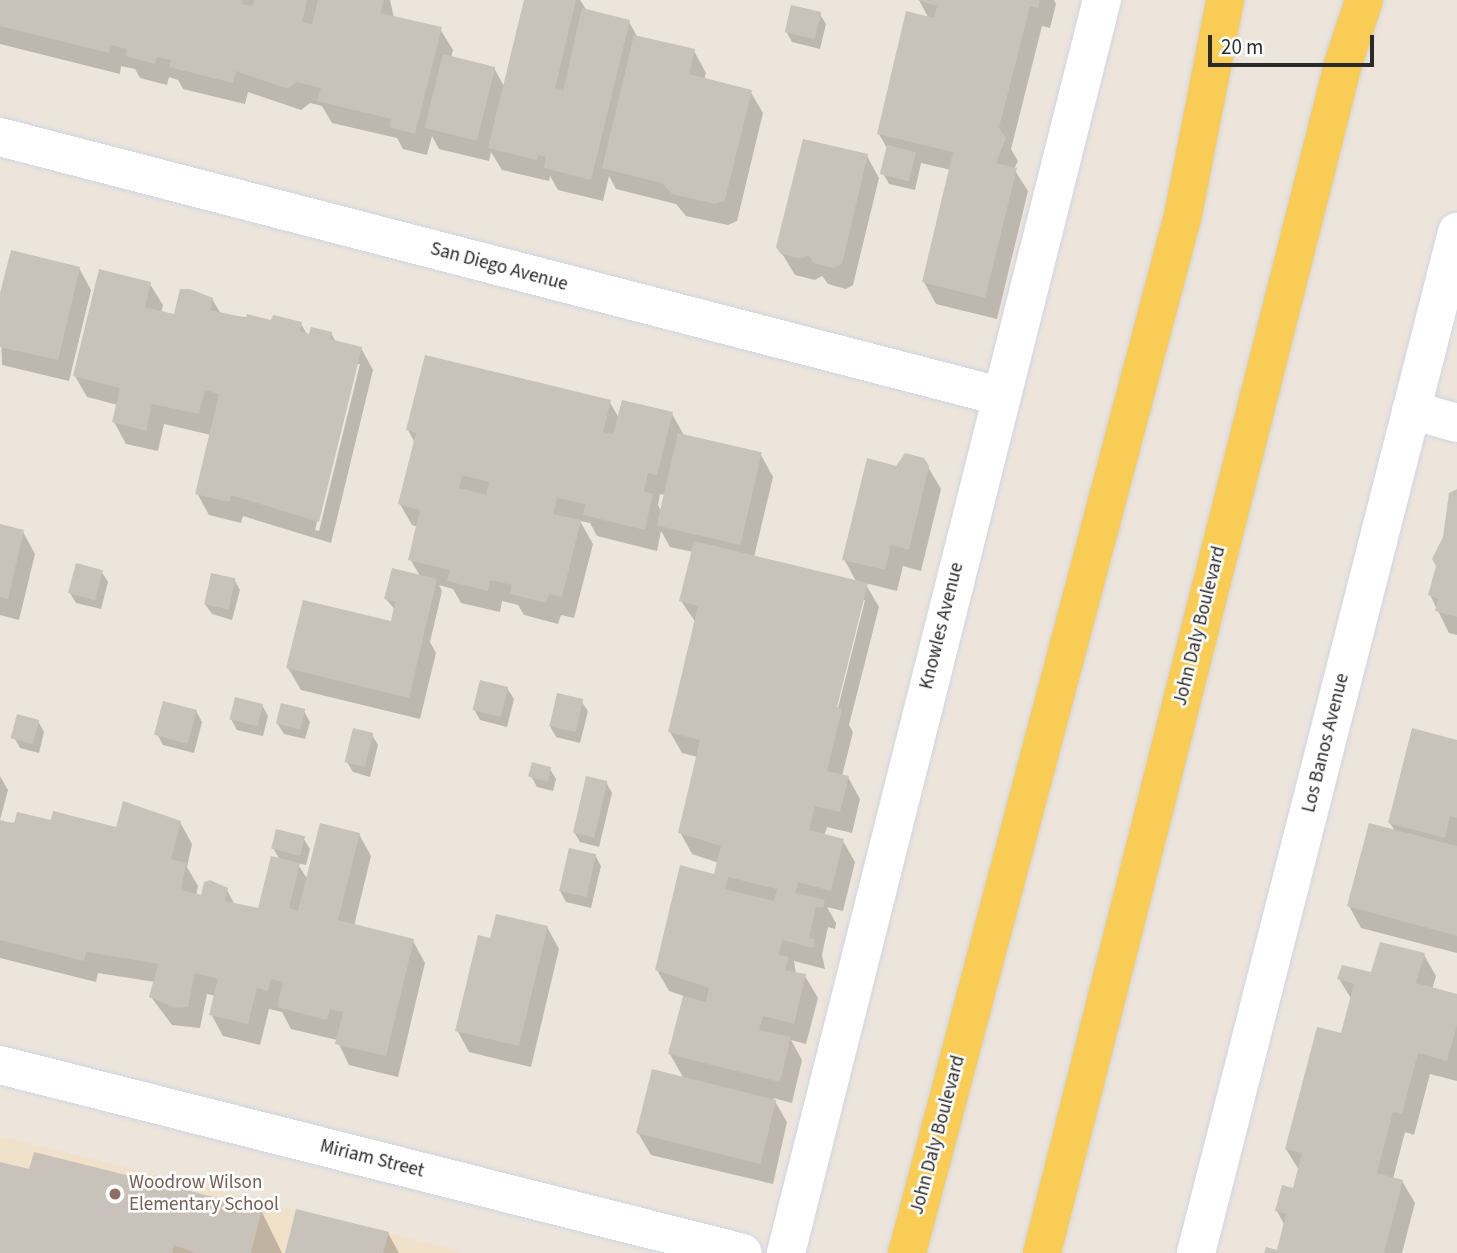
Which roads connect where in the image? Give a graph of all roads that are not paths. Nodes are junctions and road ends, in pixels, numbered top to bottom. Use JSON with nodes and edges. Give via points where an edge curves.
{"nodes":[{"id":1,"x":1102,"y":0,"type":"edge"},
{"id":2,"x":1225,"y":0,"type":"edge"},
{"id":3,"x":1364,"y":0,"type":"edge"},
{"id":4,"x":0,"y":137,"type":"edge"},
{"id":5,"x":1457,"y":232,"type":"edge"},
{"id":6,"x":999,"y":396,"type":"junction"},
{"id":7,"x":1411,"y":410,"type":"junction"},
{"id":8,"x":1457,"y":423,"type":"edge"},
{"id":9,"x":0,"y":1065,"type":"edge"},
{"id":10,"x":743,"y":1253,"type":"edge"},
{"id":11,"x":786,"y":1253,"type":"edge"},
{"id":12,"x":907,"y":1253,"type":"edge"},
{"id":13,"x":1042,"y":1253,"type":"edge"},
{"id":14,"x":1196,"y":1253,"type":"edge"}],
"edges":[{"from":1,"to":6,"type":"street","name":"Knowles Avenue"},
{"from":2,"to":12,"type":"main road","name":"John Daly Boulevard","via":[[1183,215]]},
{"from":3,"to":13,"type":"main road","name":"John Daly Boulevard","via":[[1343,64]]},
{"from":4,"to":6,"type":"street","name":"San Diego Avenue"},
{"from":5,"to":7,"type":"street","name":"Los Banos Avenue"},
{"from":6,"to":11,"type":"street","name":"Knowles Avenue"},
{"from":7,"to":8,"type":"street"},
{"from":7,"to":14,"type":"street","name":"Los Banos Avenue"},
{"from":9,"to":10,"type":"street","name":"Miriam Street"}]}
